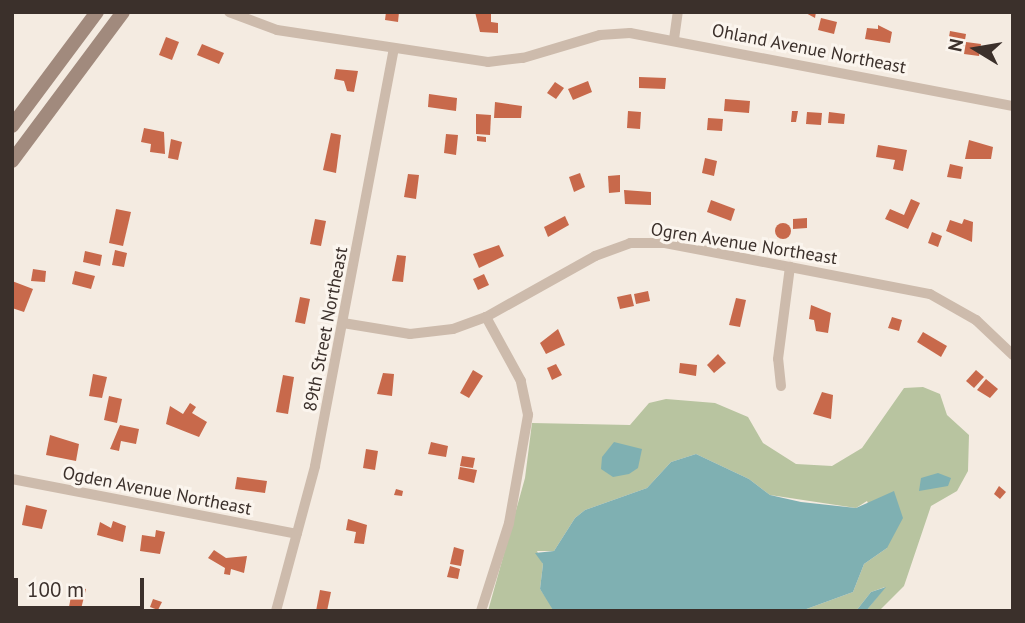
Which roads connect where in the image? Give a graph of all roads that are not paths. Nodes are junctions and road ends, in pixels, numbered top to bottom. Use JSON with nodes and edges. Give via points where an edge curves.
{"nodes":[{"id":1,"x":97,"y":12,"type":"edge"},
{"id":2,"x":122,"y":12,"type":"edge"},
{"id":3,"x":229,"y":12,"type":"edge"},
{"id":4,"x":678,"y":12,"type":"edge"},
{"id":5,"x":674,"y":39,"type":"junction"},
{"id":6,"x":394,"y":49,"type":"junction"},
{"id":7,"x":1013,"y":106,"type":"edge"},
{"id":8,"x":12,"y":126,"type":"edge"},
{"id":9,"x":12,"y":161,"type":"edge"},
{"id":10,"x":790,"y":267,"type":"junction"},
{"id":11,"x":486,"y":317,"type":"junction"},
{"id":12,"x":343,"y":323,"type":"junction"},
{"id":13,"x":1012,"y":352,"type":"edge"},
{"id":14,"x":781,"y":386,"type":"dead end"},
{"id":15,"x":12,"y":479,"type":"edge"},
{"id":16,"x":297,"y":534,"type":"junction"},
{"id":17,"x":276,"y":611,"type":"edge"},
{"id":18,"x":481,"y":611,"type":"edge"}],
"edges":[{"from":1,"to":8,"type":"main road"},
{"from":2,"to":9,"type":"main road"},
{"from":3,"to":6,"type":"street","name":"Ohland Avenue Northeast","via":[[276,30]]},
{"from":4,"to":5,"type":"street"},
{"from":5,"to":6,"type":"street","name":"Ohland Avenue Northeast","via":[[611,33],[501,61]]},
{"from":5,"to":7,"type":"street","name":"Ohland Avenue Northeast"},
{"from":6,"to":12,"type":"street","name":"89th Street Northeast"},
{"from":10,"to":11,"type":"street","name":"Ogren Avenue Northeast","via":[[665,243],[631,243],[595,256]]},
{"from":10,"to":13,"type":"street","name":"Ogren Avenue Northeast","via":[[944,299]]},
{"from":10,"to":14,"type":"street","via":[[778,359]]},
{"from":11,"to":12,"type":"street","name":"Ogren Avenue Northeast","via":[[453,329],[410,334]]},
{"from":11,"to":18,"type":"street","via":[[521,381],[528,415],[515,497]]},
{"from":12,"to":16,"type":"street","name":"89th Street Northeast"},
{"from":15,"to":16,"type":"street","name":"Ogden Avenue Northeast"},
{"from":16,"to":17,"type":"street","name":"89th Street Northeast"}]}
